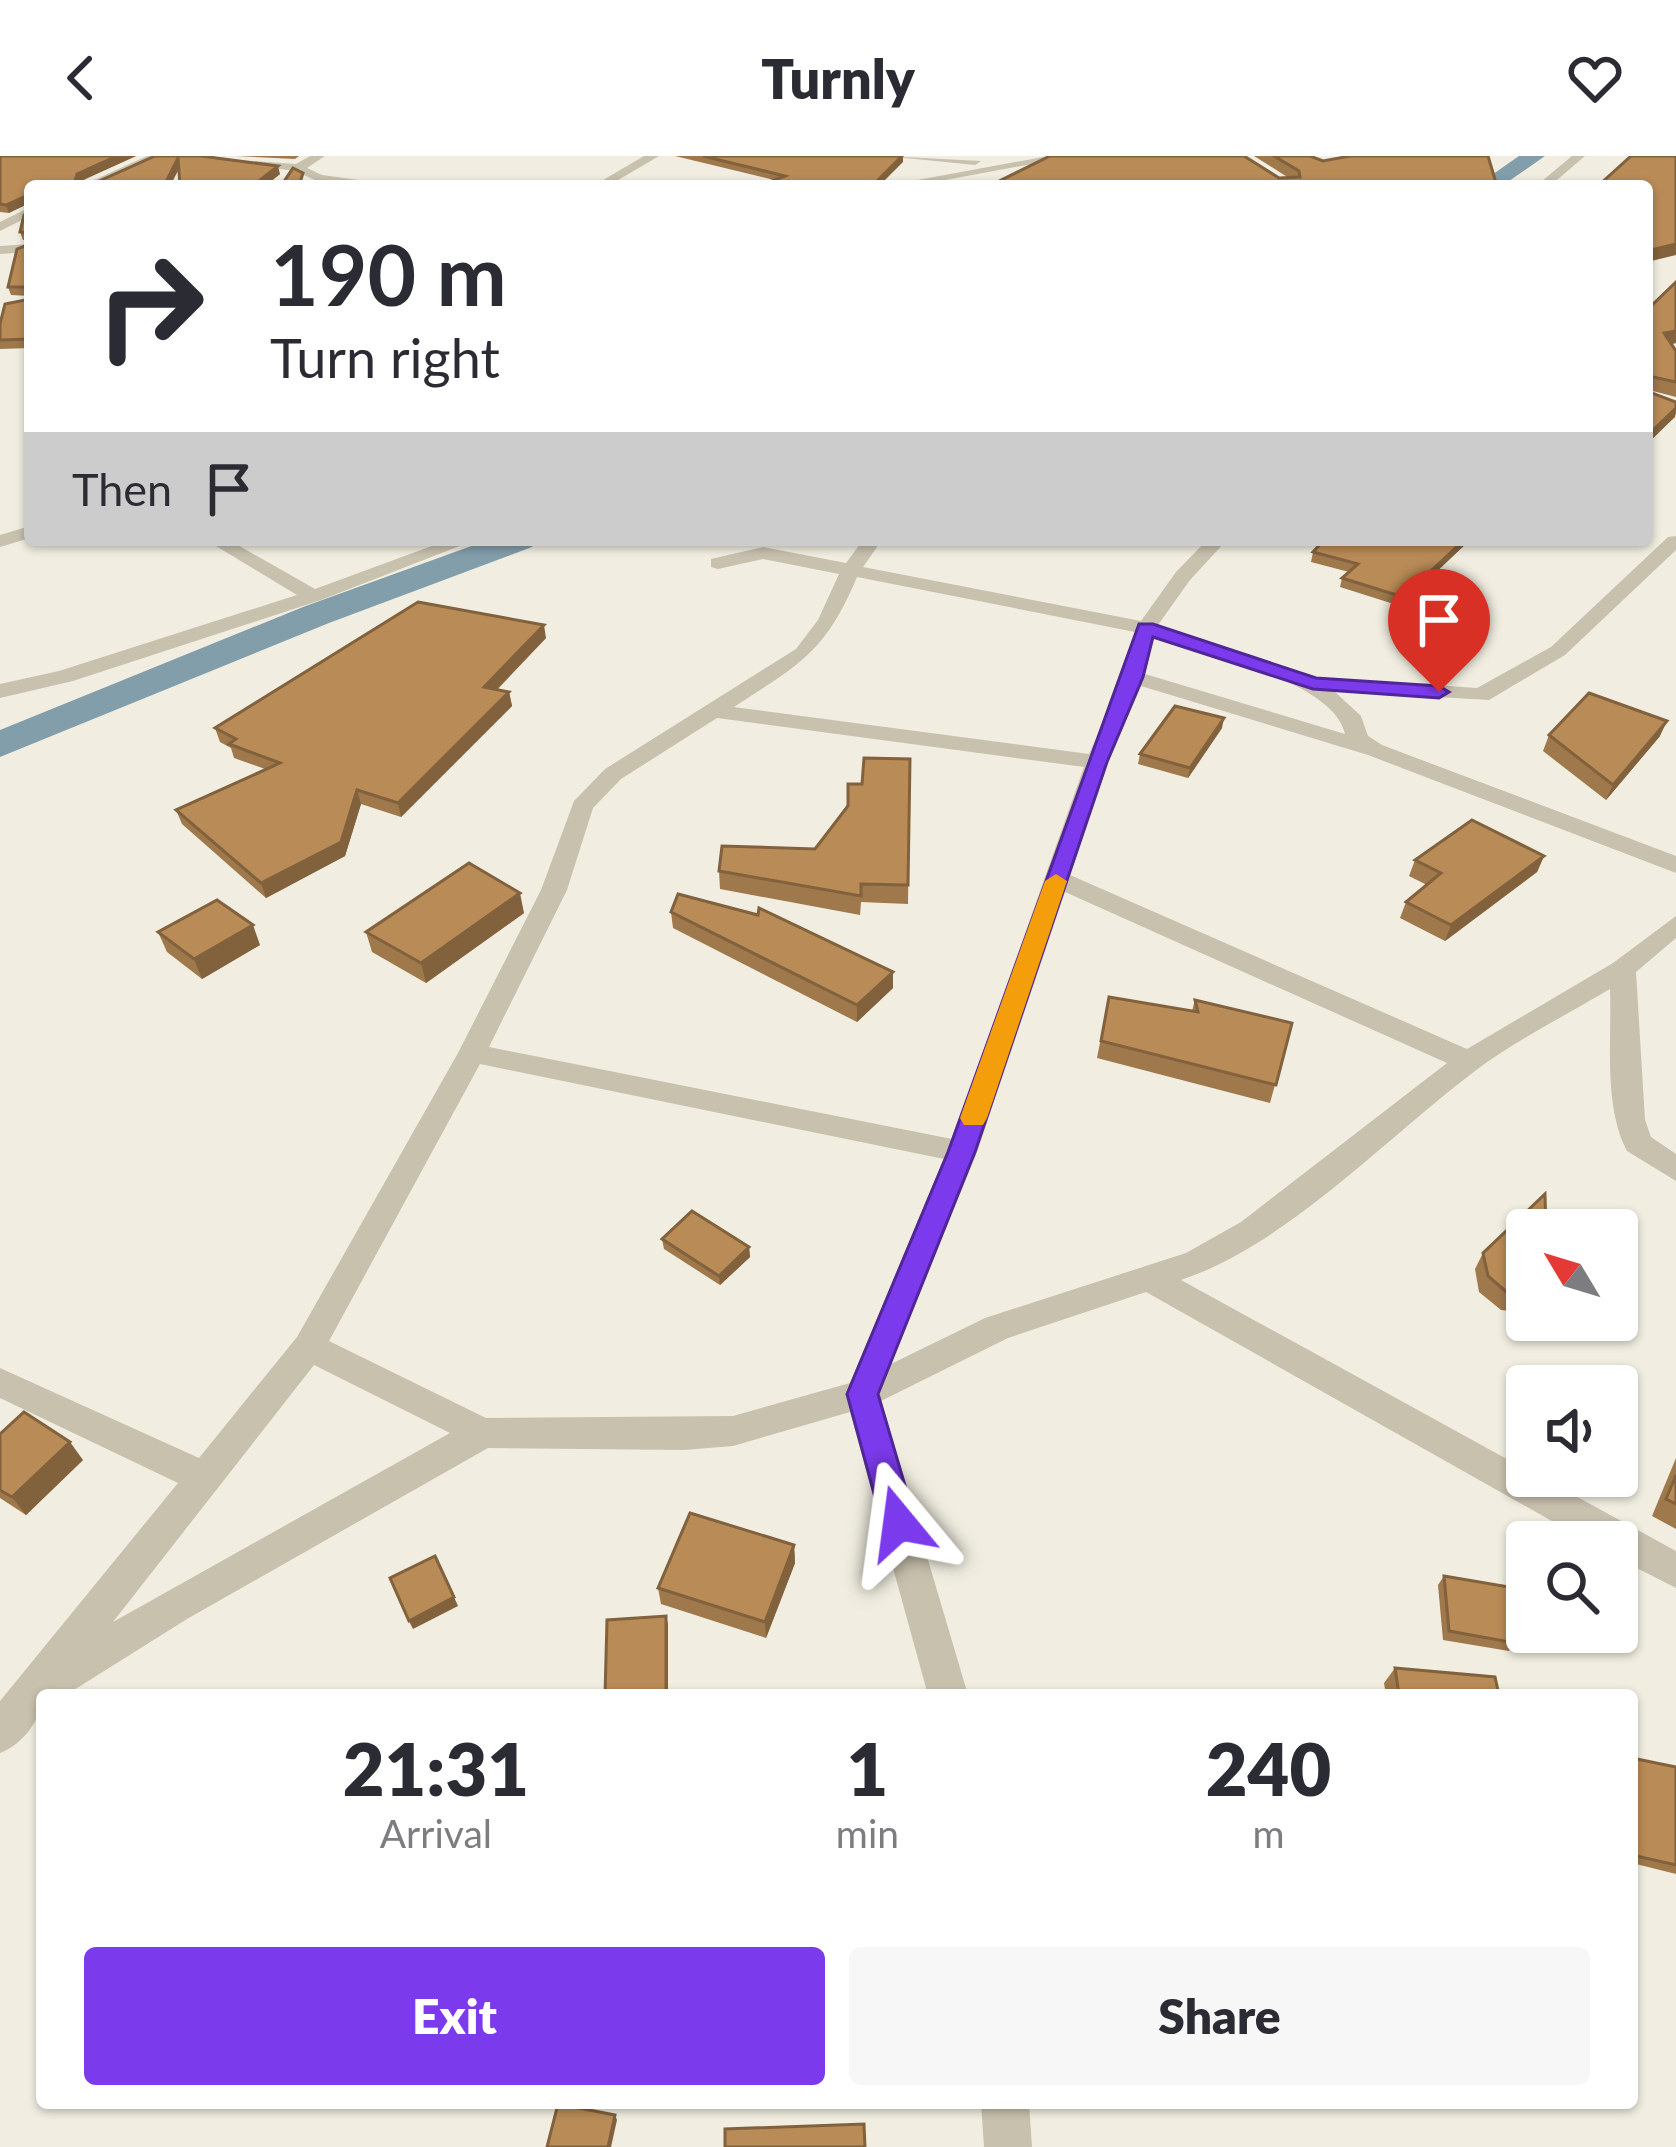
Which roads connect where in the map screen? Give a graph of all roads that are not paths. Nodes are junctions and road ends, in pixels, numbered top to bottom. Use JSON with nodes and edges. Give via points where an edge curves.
{"nodes":[{"id":1,"x":157,"y":156,"type":"edge"},
{"id":2,"x":187,"y":156,"type":"edge"},
{"id":3,"x":319,"y":156,"type":"edge"},
{"id":4,"x":653,"y":156,"type":"edge"},
{"id":5,"x":891,"y":156,"type":"edge"},
{"id":6,"x":1070,"y":156,"type":"edge"},
{"id":7,"x":1579,"y":156,"type":"edge"},
{"id":8,"x":1043,"y":160,"type":"junction"},
{"id":9,"x":298,"y":168,"type":"junction"},
{"id":10,"x":101,"y":180,"type":"edge"},
{"id":11,"x":338,"y":180,"type":"edge"},
{"id":12,"x":610,"y":180,"type":"edge"},
{"id":13,"x":926,"y":180,"type":"edge"},
{"id":14,"x":1549,"y":180,"type":"edge"},
{"id":15,"x":1676,"y":541,"type":"edge"},
{"id":16,"x":226,"y":546,"type":"edge"},
{"id":17,"x":450,"y":546,"type":"edge"},
{"id":18,"x":868,"y":546,"type":"edge"},
{"id":19,"x":1213,"y":546,"type":"edge"},
{"id":20,"x":718,"y":563,"type":"dead end"},
{"id":21,"x":849,"y":572,"type":"junction"},
{"id":22,"x":314,"y":596,"type":"junction"},
{"id":23,"x":1146,"y":628,"type":"junction"},
{"id":24,"x":1134,"y":677,"type":"junction"},
{"id":25,"x":1313,"y":683,"type":"junction"},
{"id":26,"x":0,"y":691,"type":"edge"},
{"id":27,"x":710,"y":710,"type":"junction"},
{"id":28,"x":1374,"y":751,"type":"junction"},
{"id":29,"x":1097,"y":762,"type":"junction"},
{"id":30,"x":1676,"y":865,"type":"edge"},
{"id":31,"x":1057,"y":879,"type":"junction"},
{"id":32,"x":1676,"y":924,"type":"edge"},
{"id":33,"x":1622,"y":969,"type":"junction"},
{"id":34,"x":472,"y":1053,"type":"junction"},
{"id":35,"x":1469,"y":1061,"type":"junction"},
{"id":36,"x":962,"y":1152,"type":"junction"},
{"id":37,"x":1676,"y":1169,"type":"edge"},
{"id":38,"x":1151,"y":1279,"type":"junction"},
{"id":39,"x":309,"y":1347,"type":"junction"},
{"id":40,"x":0,"y":1382,"type":"edge"},
{"id":41,"x":862,"y":1394,"type":"junction"},
{"id":42,"x":483,"y":1433,"type":"junction"},
{"id":43,"x":205,"y":1478,"type":"junction"},
{"id":44,"x":1676,"y":1571,"type":"edge"},
{"id":45,"x":39,"y":1689,"type":"edge"},
{"id":46,"x":40,"y":1689,"type":"edge"},
{"id":47,"x":946,"y":1689,"type":"edge"},
{"id":48,"x":36,"y":1692,"type":"edge"},
{"id":49,"x":0,"y":1733,"type":"edge"},
{"id":50,"x":1005,"y":2109,"type":"edge"},
{"id":51,"x":1008,"y":2147,"type":"edge"}],
"edges":[{"from":1,"to":10,"type":"street"},
{"from":2,"to":9,"type":"street"},
{"from":3,"to":9,"type":"street"},
{"from":4,"to":12,"type":"street"},
{"from":5,"to":8,"type":"street"},
{"from":6,"to":8,"type":"street"},
{"from":7,"to":14,"type":"street"},
{"from":8,"to":13,"type":"street"},
{"from":9,"to":11,"type":"street"},
{"from":15,"to":25,"type":"street","via":[[1558,651],[1481,695]]},
{"from":16,"to":22,"type":"street"},
{"from":17,"to":22,"type":"street"},
{"from":18,"to":21,"type":"street"},
{"from":19,"to":23,"type":"street"},
{"from":20,"to":21,"type":"street","via":[[763,553]]},
{"from":21,"to":23,"type":"street"},
{"from":21,"to":27,"type":"street","via":[[828,622],[803,653]]},
{"from":22,"to":26,"type":"street"},
{"from":23,"to":24,"type":"street"},
{"from":23,"to":25,"type":"street"},
{"from":24,"to":28,"type":"street"},
{"from":24,"to":29,"type":"street"},
{"from":25,"to":28,"type":"street"},
{"from":27,"to":29,"type":"street"},
{"from":27,"to":34,"type":"street","via":[[613,774],[582,806],[554,890]]},
{"from":28,"to":30,"type":"street"},
{"from":29,"to":31,"type":"street"},
{"from":31,"to":35,"type":"street"},
{"from":31,"to":36,"type":"street"},
{"from":32,"to":33,"type":"street"},
{"from":33,"to":35,"type":"street"},
{"from":33,"to":37,"type":"street","via":[[1630,1120],[1638,1143]]},
{"from":34,"to":36,"type":"street"},
{"from":34,"to":39,"type":"street"},
{"from":35,"to":38,"type":"street","via":[[1226,1249]]},
{"from":36,"to":41,"type":"street"},
{"from":38,"to":41,"type":"street","via":[[998,1328]]},
{"from":38,"to":44,"type":"street"},
{"from":39,"to":42,"type":"street"},
{"from":39,"to":43,"type":"street"},
{"from":40,"to":43,"type":"street"},
{"from":41,"to":42,"type":"street","via":[[733,1431]]},
{"from":41,"to":47,"type":"street"},
{"from":42,"to":46,"type":"street","via":[[202,1588]]},
{"from":43,"to":45,"type":"street"},
{"from":48,"to":49,"type":"street"},
{"from":50,"to":51,"type":"street"}]}
